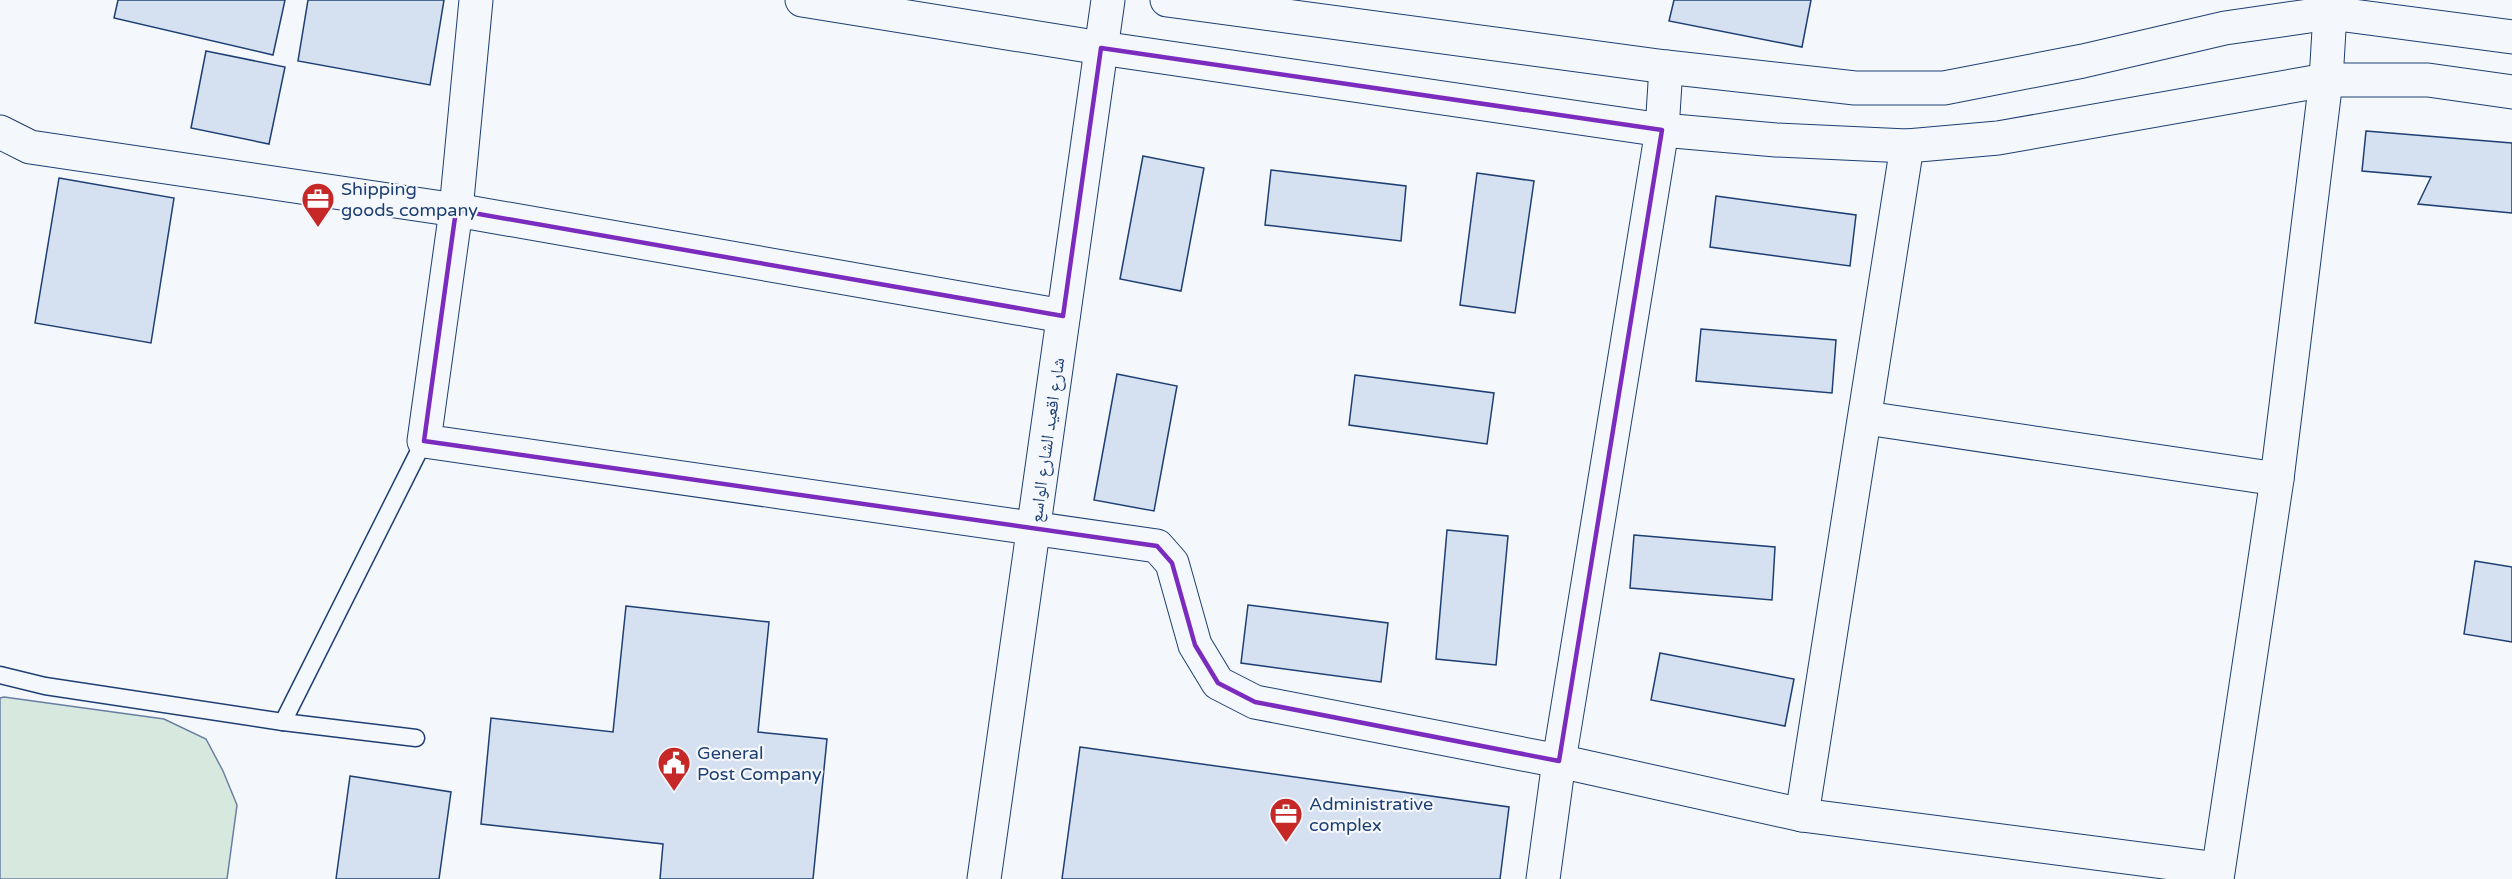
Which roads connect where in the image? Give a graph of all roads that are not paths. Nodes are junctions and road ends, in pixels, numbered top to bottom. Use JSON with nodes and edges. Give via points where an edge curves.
{"nodes":[{"id":1,"x":476,"y":0,"type":"edge"},
{"id":2,"x":802,"y":0,"type":"edge"},
{"id":3,"x":1108,"y":0,"type":"edge"},
{"id":4,"x":1167,"y":0,"type":"edge"},
{"id":5,"x":2330,"y":13,"type":"junction"},
{"id":6,"x":2512,"y":37,"type":"edge"},
{"id":7,"x":1101,"y":48,"type":"junction"},
{"id":8,"x":1666,"y":67,"type":"junction"},
{"id":9,"x":2326,"y":80,"type":"junction"},
{"id":10,"x":2512,"y":92,"type":"edge"},
{"id":11,"x":1662,"y":130,"type":"junction"},
{"id":12,"x":0,"y":132,"type":"edge"},
{"id":13,"x":1908,"y":146,"type":"junction"},
{"id":14,"x":15,"y":150,"type":"edge"},
{"id":15,"x":456,"y":210,"type":"junction"},
{"id":16,"x":1063,"y":316,"type":"junction"},
{"id":17,"x":1866,"y":418,"type":"junction"},
{"id":18,"x":424,"y":441,"type":"junction"},
{"id":19,"x":2277,"y":479,"type":"junction"},
{"id":20,"x":1035,"y":527,"type":"junction"},
{"id":21,"x":0,"y":675,"type":"edge"},
{"id":22,"x":283,"y":722,"type":"junction"},
{"id":23,"x":416,"y":738,"type":"dead end"},
{"id":24,"x":1559,"y":761,"type":"junction"},
{"id":25,"x":1802,"y":815,"type":"junction"},
{"id":26,"x":2218,"y":874,"type":"edge"},
{"id":27,"x":984,"y":879,"type":"edge"},
{"id":28,"x":1542,"y":879,"type":"edge"}],
"edges":[{"from":1,"to":15,"type":"street"},
{"from":2,"to":7,"type":"street"},
{"from":3,"to":7,"type":"street","name":"شارع اقعيد الشارع الواسع"},
{"from":4,"to":8,"type":"street"},
{"from":5,"to":6,"type":"street"},
{"from":5,"to":8,"type":"street","via":[[2225,28],[1944,88],[1855,88]]},
{"from":5,"to":9,"type":"street"},
{"from":7,"to":11,"type":"street"},
{"from":7,"to":16,"type":"street","name":"شارع اقعيد الشارع الواسع"},
{"from":8,"to":11,"type":"street"},
{"from":9,"to":10,"type":"street","via":[[2428,80]]},
{"from":9,"to":13,"type":"street","via":[[1998,138]]},
{"from":9,"to":19,"type":"street"},
{"from":11,"to":13,"type":"street"},
{"from":11,"to":24,"type":"street"},
{"from":12,"to":14,"type":"street"},
{"from":13,"to":17,"type":"street"},
{"from":14,"to":15,"type":"street"},
{"from":15,"to":16,"type":"street"},
{"from":15,"to":18,"type":"street"},
{"from":16,"to":20,"type":"street","name":"شارع اقعيد الشارع الواسع"},
{"from":17,"to":19,"type":"street"},
{"from":17,"to":25,"type":"street"},
{"from":18,"to":20,"type":"street"},
{"from":18,"to":22,"type":"lane"},
{"from":19,"to":26,"type":"street"},
{"from":20,"to":24,"type":"street","via":[[1157,546],[1172,563],[1195,645],[1218,683],[1255,702]]},
{"from":20,"to":27,"type":"street","name":"شارع اقعيد الشارع الواسع"},
{"from":21,"to":22,"type":"lane","via":[[45,686]]},
{"from":22,"to":23,"type":"lane"},
{"from":24,"to":25,"type":"street"},
{"from":24,"to":28,"type":"street"},
{"from":25,"to":26,"type":"street"}]}
